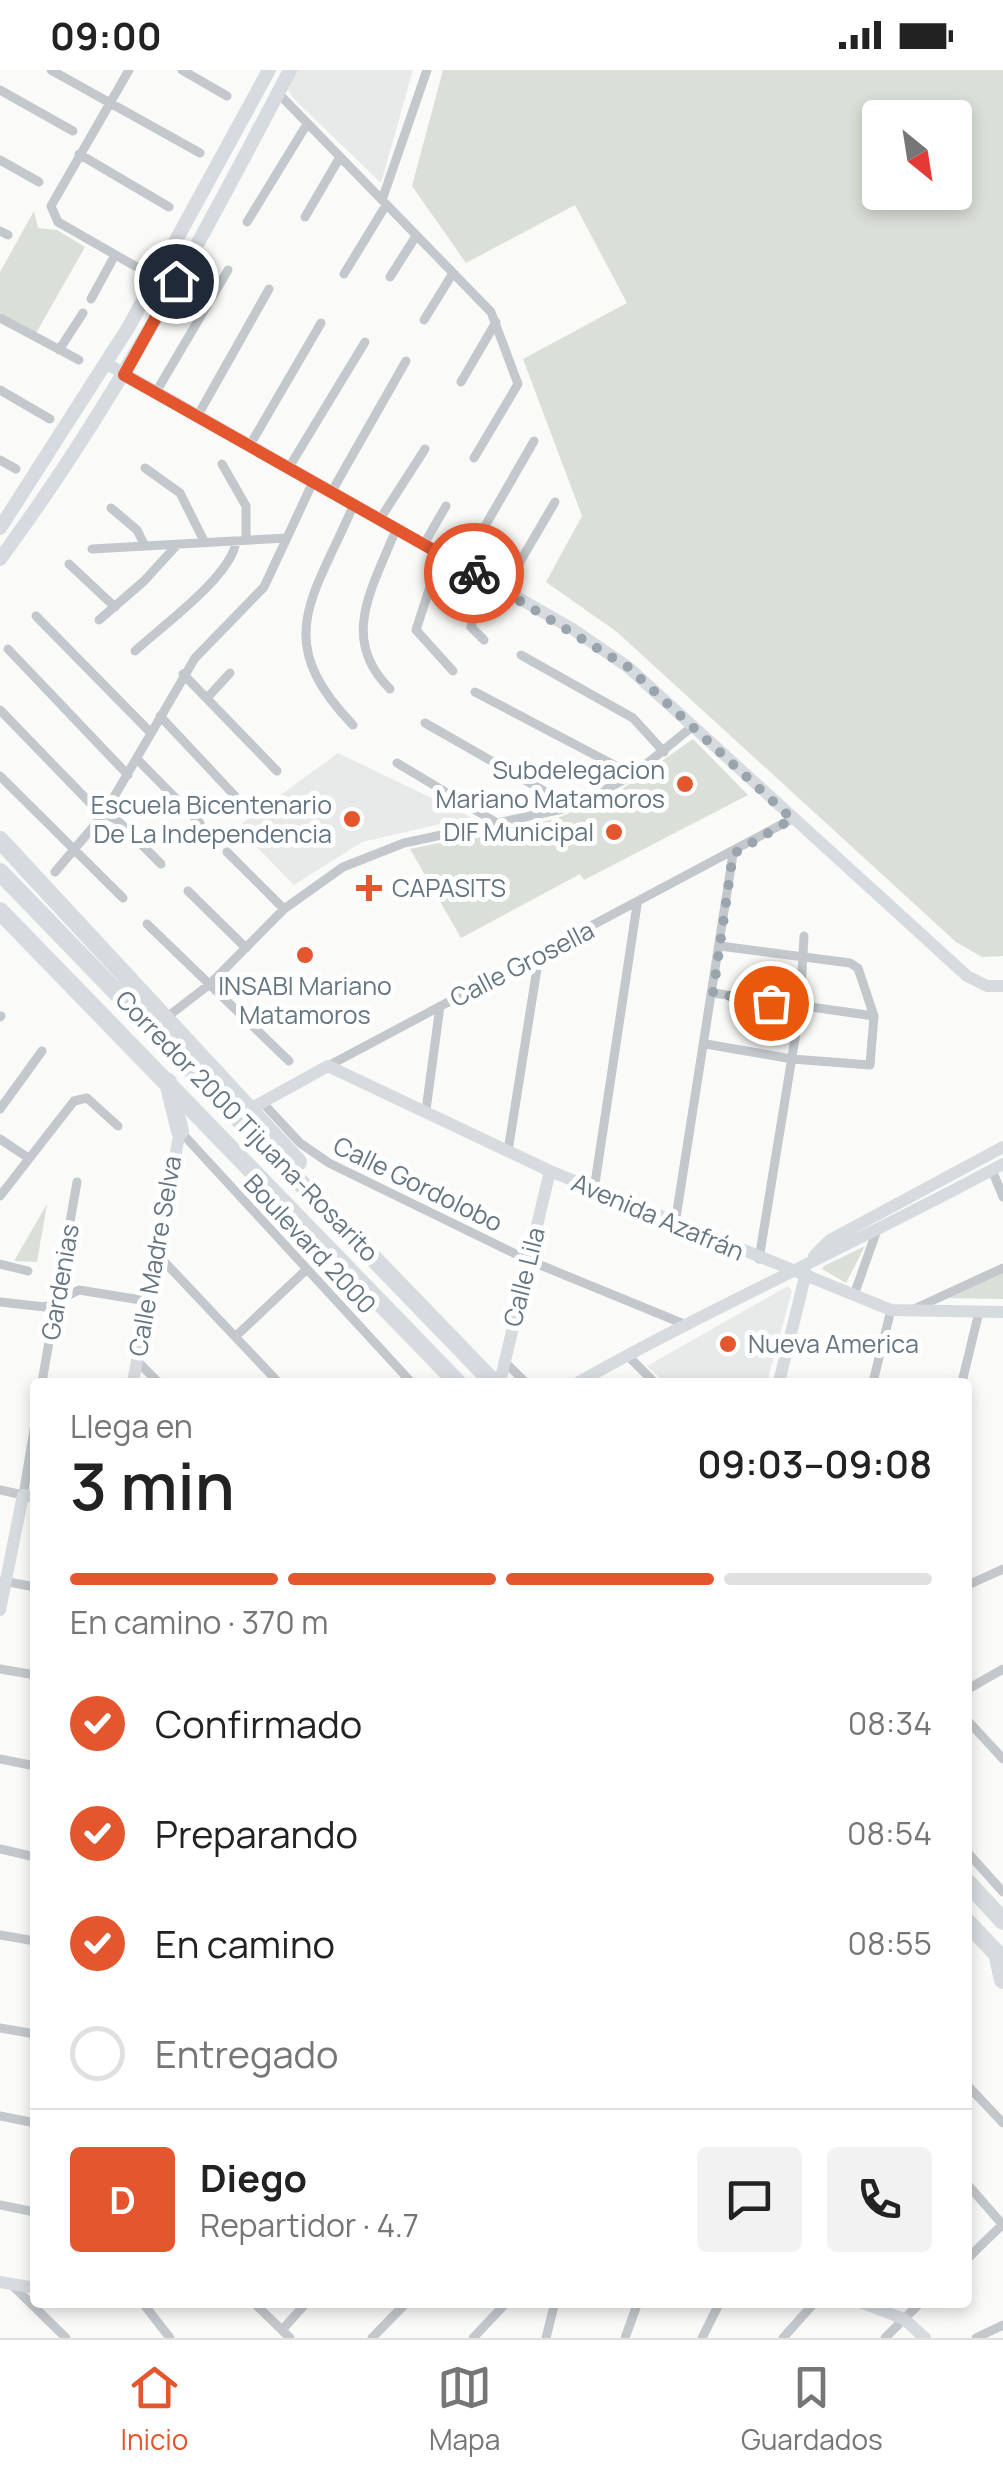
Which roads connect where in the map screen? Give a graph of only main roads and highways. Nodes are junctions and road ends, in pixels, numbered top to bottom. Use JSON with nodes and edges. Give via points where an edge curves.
{"nodes":[{"id":1,"x":269,"y":70,"type":"edge"},
{"id":2,"x":290,"y":70,"type":"edge"},
{"id":3,"x":0,"y":528,"type":"edge"},
{"id":4,"x":0,"y":559,"type":"edge"},
{"id":5,"x":0,"y":840,"type":"edge"},
{"id":6,"x":0,"y":860,"type":"edge"},
{"id":7,"x":0,"y":872,"type":"edge"},
{"id":8,"x":31,"y":905,"type":"junction"},
{"id":9,"x":0,"y":910,"type":"edge"},
{"id":10,"x":168,"y":1081,"type":"junction"},
{"id":11,"x":180,"y":1131,"type":"road end"},
{"id":12,"x":342,"y":1222,"type":"junction"},
{"id":13,"x":452,"y":1376,"type":"edge"},
{"id":14,"x":493,"y":1378,"type":"edge"},
{"id":15,"x":972,"y":1887,"type":"edge"},
{"id":16,"x":1003,"y":1921,"type":"edge"},
{"id":17,"x":972,"y":1927,"type":"edge"},
{"id":18,"x":1000,"y":1956,"type":"edge"},
{"id":19,"x":1003,"y":1980,"type":"edge"}],
"edges":[{"from":1,"to":3,"type":"main road","via":[[107,364]]},
{"from":2,"to":4,"type":"main road","via":[[88,436]]},
{"from":5,"to":12,"type":"highway","via":[[257,1105]]},
{"from":6,"to":8,"type":"highway"},
{"from":7,"to":8,"type":"highway","name":"Corredor 2000 Tijuana-Rosarito"},
{"from":8,"to":12,"type":"highway","name":"Corredor 2000 Tijuana-Rosarito"},
{"from":9,"to":10,"type":"highway","name":"Corredor 2000 Tijuana-Rosarito"},
{"from":10,"to":11,"type":"highway"},
{"from":10,"to":13,"type":"highway","name":"Corredor 2000 Tijuana-Rosarito"},
{"from":12,"to":14,"type":"highway","name":"Corredor 2000 Tijuana-Rosarito"},
{"from":15,"to":16,"type":"highway"},
{"from":17,"to":18,"type":"highway"},
{"from":18,"to":19,"type":"highway"}]}
